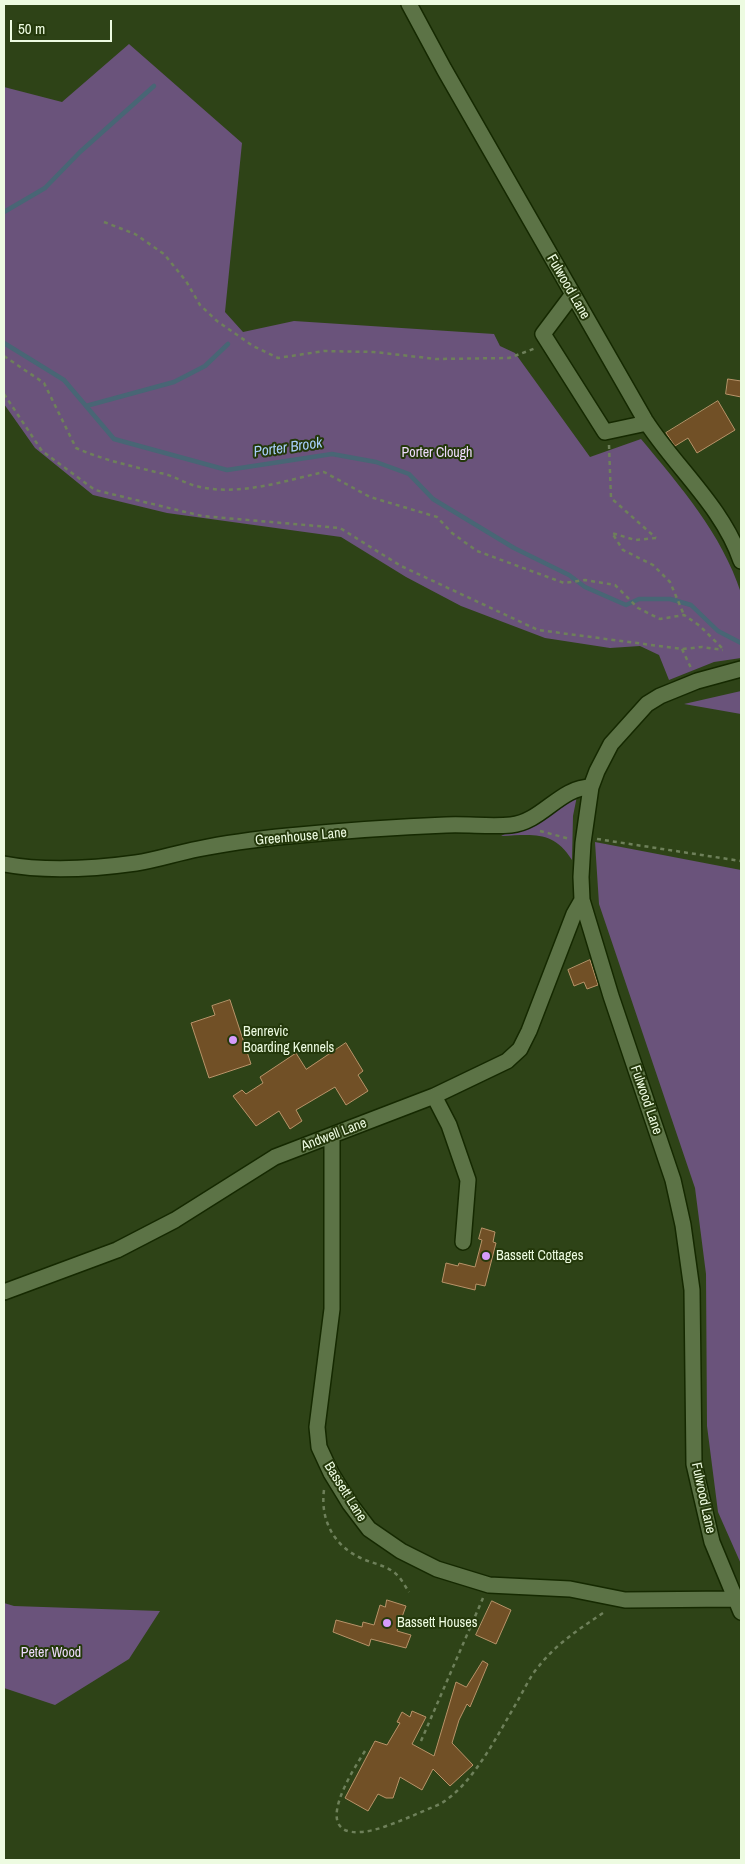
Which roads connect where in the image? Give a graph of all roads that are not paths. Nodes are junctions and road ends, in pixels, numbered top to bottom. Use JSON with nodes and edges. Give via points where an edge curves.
{"nodes":[{"id":1,"x":409,"y":4,"type":"edge"},
{"id":2,"x":572,"y":294,"type":"junction"},
{"id":3,"x":647,"y":423,"type":"junction"},
{"id":4,"x":741,"y":561,"type":"edge"},
{"id":5,"x":741,"y":669,"type":"edge"},
{"id":6,"x":591,"y":787,"type":"junction"},
{"id":7,"x":4,"y":864,"type":"edge"},
{"id":8,"x":582,"y":900,"type":"junction"},
{"id":9,"x":434,"y":1096,"type":"junction"},
{"id":10,"x":332,"y":1136,"type":"junction"},
{"id":11,"x":463,"y":1242,"type":"dead end"},
{"id":12,"x":4,"y":1292,"type":"edge"},
{"id":13,"x":738,"y":1605,"type":"edge"}],
"edges":[{"from":1,"to":2,"type":"street","name":"Fulwood Lane"},
{"from":2,"to":3,"type":"street","name":"Fulwood Lane"},
{"from":2,"to":3,"type":"street","via":[[543,334],[605,432]]},
{"from":3,"to":4,"type":"street","name":"Fulwood Lane","via":[[661,446],[714,510],[736,544]]},
{"from":5,"to":6,"type":"street","name":"Fulwood Lane","via":[[697,681],[647,704],[611,744]]},
{"from":6,"to":7,"type":"street","name":"Greenhouse Lane","via":[[581,788],[537,816],[510,825],[446,825],[288,836],[200,848],[136,863],[88,868],[22,868]]},
{"from":6,"to":8,"type":"street","name":"Fulwood Lane","via":[[583,843]]},
{"from":8,"to":9,"type":"street","name":"Andwell Lane","via":[[520,1049],[507,1061]]},
{"from":8,"to":13,"type":"street","name":"Fulwood Lane","via":[[673,1180],[692,1290],[694,1464],[712,1542]]},
{"from":9,"to":10,"type":"street","name":"Andwell Lane"},
{"from":9,"to":11,"type":"street","via":[[449,1125],[468,1180]]},
{"from":10,"to":12,"type":"street","name":"Andwell Lane","via":[[275,1157],[175,1220],[117,1250]]},
{"from":10,"to":13,"type":"street","name":"Bassett Lane","via":[[332,1309],[317,1427],[319,1447],[331,1473],[368,1529],[437,1569],[489,1585],[570,1589],[618,1599]]}]}
